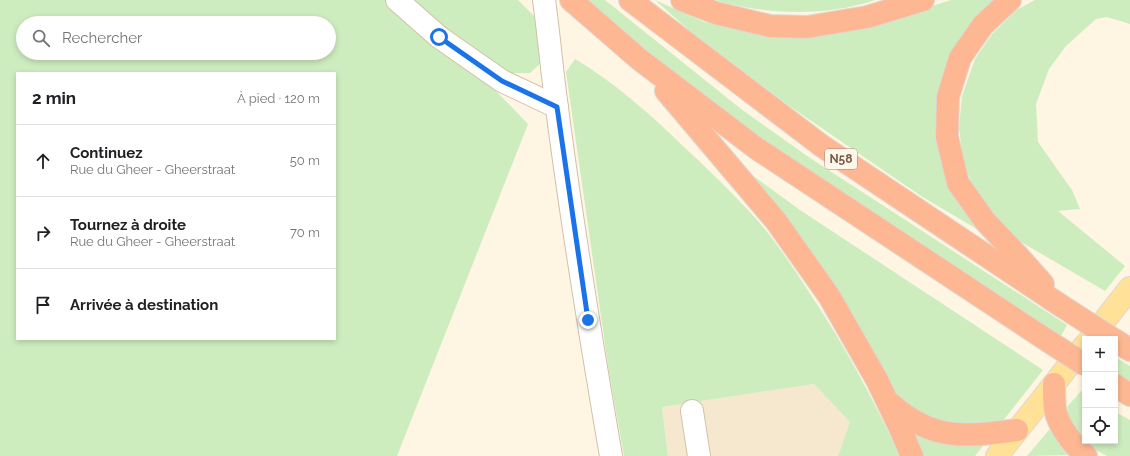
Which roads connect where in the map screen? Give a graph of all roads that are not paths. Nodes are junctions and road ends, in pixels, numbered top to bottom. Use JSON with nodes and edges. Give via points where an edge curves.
{"nodes":[{"id":1,"x":397,"y":0,"type":"edge"},
{"id":2,"x":544,"y":0,"type":"edge"},
{"id":3,"x":571,"y":0,"type":"edge"},
{"id":4,"x":630,"y":0,"type":"edge"},
{"id":5,"x":682,"y":0,"type":"edge"},
{"id":6,"x":923,"y":0,"type":"edge"},
{"id":7,"x":1010,"y":0,"type":"edge"},
{"id":8,"x":639,"y":59,"type":"junction"},
{"id":9,"x":557,"y":107,"type":"junction"},
{"id":10,"x":1130,"y":288,"type":"edge"},
{"id":11,"x":1060,"y":305,"type":"junction"},
{"id":12,"x":1092,"y":336,"type":"edge"},
{"id":13,"x":1108,"y":336,"type":"edge"},
{"id":14,"x":1118,"y":342,"type":"edge"},
{"id":15,"x":1082,"y":349,"type":"edge"},
{"id":16,"x":1130,"y":350,"type":"edge"},
{"id":17,"x":1082,"y":363,"type":"edge"},
{"id":18,"x":1054,"y":384,"type":"junction"},
{"id":19,"x":888,"y":400,"type":"junction"},
{"id":20,"x":692,"y":411,"type":"dead end"},
{"id":21,"x":1017,"y":430,"type":"junction"},
{"id":22,"x":611,"y":456,"type":"edge"},
{"id":23,"x":699,"y":456,"type":"edge"},
{"id":24,"x":912,"y":456,"type":"edge"},
{"id":25,"x":997,"y":456,"type":"edge"},
{"id":26,"x":1086,"y":456,"type":"edge"}],
"edges":[{"from":1,"to":9,"type":"street","via":[[439,37],[502,81]]},
{"from":2,"to":9,"type":"street"},
{"from":3,"to":8,"type":"highway"},
{"from":4,"to":11,"type":"highway","number":"N58","via":[[822,146]]},
{"from":5,"to":6,"type":"highway","via":[[716,13],[770,26],[807,27],[867,18]]},
{"from":7,"to":11,"type":"highway","via":[[983,25],[960,58],[948,97],[947,138],[958,183],[985,221]]},
{"from":8,"to":17,"type":"highway","bridge":true,"via":[[756,148]]},
{"from":8,"to":19,"type":"highway","via":[[776,221],[829,296]]},
{"from":9,"to":22,"type":"street"},
{"from":10,"to":12,"type":"main road"},
{"from":11,"to":13,"type":"highway","number":"N58","bridge":true},
{"from":14,"to":16,"type":"highway","number":"N58"},
{"from":15,"to":18,"type":"main road"},
{"from":18,"to":21,"type":"main road"},
{"from":18,"to":26,"type":"highway","via":[[1056,410],[1065,432]]},
{"from":19,"to":21,"type":"highway","via":[[920,425],[946,434],[982,435]]},
{"from":19,"to":24,"type":"highway"},
{"from":20,"to":23,"type":"street"},
{"from":21,"to":25,"type":"main road"}]}
